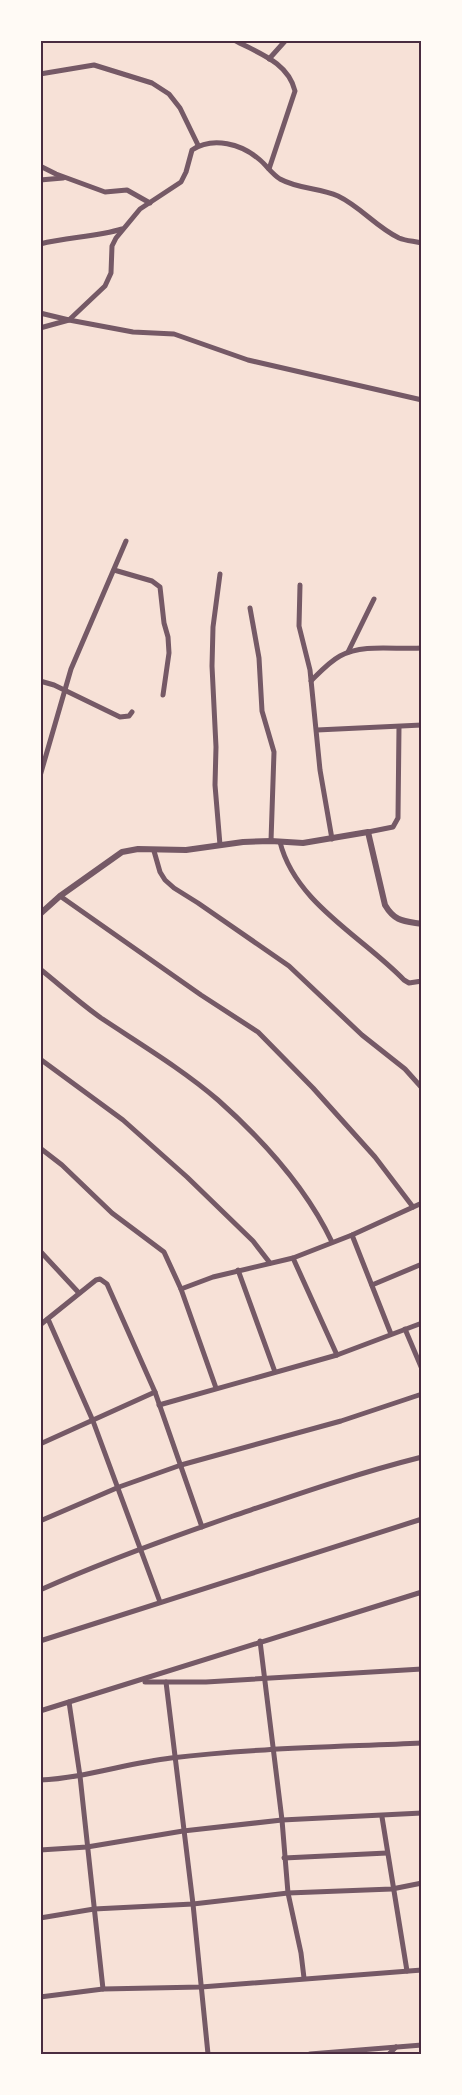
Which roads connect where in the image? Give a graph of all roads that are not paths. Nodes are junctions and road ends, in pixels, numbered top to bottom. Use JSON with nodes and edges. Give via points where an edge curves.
{"nodes":[{"id":1,"x":234,"y":40,"type":"edge"},
{"id":2,"x":286,"y":40,"type":"edge"},
{"id":3,"x":269,"y":59,"type":"junction"},
{"id":4,"x":40,"y":74,"type":"edge"},
{"id":5,"x":198,"y":145,"type":"junction"},
{"id":6,"x":40,"y":166,"type":"edge"},
{"id":7,"x":269,"y":169,"type":"junction"},
{"id":8,"x":67,"y":178,"type":"junction"},
{"id":9,"x":40,"y":180,"type":"edge"},
{"id":10,"x":150,"y":203,"type":"junction"},
{"id":11,"x":124,"y":228,"type":"junction"},
{"id":12,"x":422,"y":243,"type":"edge"},
{"id":13,"x":40,"y":244,"type":"edge"},
{"id":14,"x":40,"y":313,"type":"edge"},
{"id":15,"x":69,"y":320,"type":"junction"},
{"id":16,"x":40,"y":327,"type":"edge"},
{"id":17,"x":422,"y":400,"type":"edge"},
{"id":18,"x":126,"y":541,"type":"dead end"},
{"id":19,"x":114,"y":570,"type":"junction"},
{"id":20,"x":220,"y":574,"type":"dead end"},
{"id":21,"x":300,"y":585,"type":"dead end"},
{"id":22,"x":374,"y":599,"type":"dead end"},
{"id":23,"x":250,"y":608,"type":"dead end"},
{"id":24,"x":422,"y":648,"type":"edge"},
{"id":25,"x":348,"y":652,"type":"junction"},
{"id":26,"x":40,"y":681,"type":"edge"},
{"id":27,"x":311,"y":681,"type":"junction"},
{"id":28,"x":64,"y":691,"type":"junction"},
{"id":29,"x":163,"y":694,"type":"dead end"},
{"id":30,"x":132,"y":712,"type":"dead end"},
{"id":31,"x":422,"y":725,"type":"edge"},
{"id":32,"x":399,"y":727,"type":"junction"},
{"id":33,"x":317,"y":730,"type":"junction"},
{"id":34,"x":40,"y":776,"type":"edge"},
{"id":35,"x":368,"y":832,"type":"junction"},
{"id":36,"x":332,"y":839,"type":"junction"},
{"id":37,"x":271,"y":840,"type":"junction"},
{"id":38,"x":280,"y":842,"type":"junction"},
{"id":39,"x":220,"y":845,"type":"junction"},
{"id":40,"x":154,"y":851,"type":"junction"},
{"id":41,"x":60,"y":896,"type":"junction"},
{"id":42,"x":40,"y":914,"type":"edge"},
{"id":43,"x":422,"y":924,"type":"edge"},
{"id":44,"x":40,"y":969,"type":"edge"},
{"id":45,"x":422,"y":981,"type":"edge"},
{"id":46,"x":40,"y":1059,"type":"edge"},
{"id":47,"x":422,"y":1088,"type":"edge"},
{"id":48,"x":40,"y":1148,"type":"edge"},
{"id":49,"x":422,"y":1203,"type":"edge"},
{"id":50,"x":414,"y":1207,"type":"junction"},
{"id":51,"x":352,"y":1235,"type":"junction"},
{"id":52,"x":332,"y":1242,"type":"junction"},
{"id":53,"x":40,"y":1251,"type":"edge"},
{"id":54,"x":293,"y":1258,"type":"junction"},
{"id":55,"x":270,"y":1263,"type":"junction"},
{"id":56,"x":422,"y":1264,"type":"edge"},
{"id":57,"x":238,"y":1270,"type":"junction"},
{"id":58,"x":372,"y":1286,"type":"junction"},
{"id":59,"x":181,"y":1288,"type":"junction"},
{"id":60,"x":79,"y":1293,"type":"junction"},
{"id":61,"x":48,"y":1319,"type":"junction"},
{"id":62,"x":422,"y":1323,"type":"edge"},
{"id":63,"x":40,"y":1325,"type":"edge"},
{"id":64,"x":405,"y":1329,"type":"junction"},
{"id":65,"x":391,"y":1334,"type":"junction"},
{"id":66,"x":337,"y":1355,"type":"junction"},
{"id":67,"x":422,"y":1369,"type":"edge"},
{"id":68,"x":275,"y":1372,"type":"junction"},
{"id":69,"x":216,"y":1388,"type":"junction"},
{"id":70,"x":155,"y":1392,"type":"junction"},
{"id":71,"x":422,"y":1394,"type":"edge"},
{"id":72,"x":159,"y":1405,"type":"junction"},
{"id":73,"x":93,"y":1421,"type":"junction"},
{"id":74,"x":40,"y":1444,"type":"edge"},
{"id":75,"x":422,"y":1457,"type":"edge"},
{"id":76,"x":181,"y":1464,"type":"junction"},
{"id":77,"x":119,"y":1487,"type":"junction"},
{"id":78,"x":422,"y":1519,"type":"edge"},
{"id":79,"x":40,"y":1521,"type":"edge"},
{"id":80,"x":202,"y":1527,"type":"junction"},
{"id":81,"x":140,"y":1548,"type":"junction"},
{"id":82,"x":40,"y":1590,"type":"edge"},
{"id":83,"x":422,"y":1592,"type":"edge"},
{"id":84,"x":160,"y":1602,"type":"junction"},
{"id":85,"x":40,"y":1641,"type":"edge"},
{"id":86,"x":260,"y":1641,"type":"junction"},
{"id":87,"x":422,"y":1669,"type":"edge"},
{"id":88,"x":266,"y":1678,"type":"junction"},
{"id":89,"x":137,"y":1682,"type":"junction"},
{"id":90,"x":166,"y":1682,"type":"junction"},
{"id":91,"x":69,"y":1702,"type":"junction"},
{"id":92,"x":40,"y":1711,"type":"edge"},
{"id":93,"x":422,"y":1743,"type":"edge"},
{"id":94,"x":273,"y":1748,"type":"junction"},
{"id":95,"x":176,"y":1757,"type":"junction"},
{"id":96,"x":80,"y":1776,"type":"junction"},
{"id":97,"x":40,"y":1780,"type":"edge"},
{"id":98,"x":422,"y":1813,"type":"edge"},
{"id":99,"x":382,"y":1817,"type":"junction"},
{"id":100,"x":282,"y":1820,"type":"junction"},
{"id":101,"x":183,"y":1831,"type":"junction"},
{"id":102,"x":87,"y":1847,"type":"junction"},
{"id":103,"x":40,"y":1850,"type":"edge"},
{"id":104,"x":387,"y":1853,"type":"junction"},
{"id":105,"x":284,"y":1858,"type":"junction"},
{"id":106,"x":422,"y":1883,"type":"edge"},
{"id":107,"x":393,"y":1889,"type":"junction"},
{"id":108,"x":288,"y":1893,"type":"junction"},
{"id":109,"x":193,"y":1904,"type":"junction"},
{"id":110,"x":94,"y":1909,"type":"junction"},
{"id":111,"x":40,"y":1918,"type":"edge"},
{"id":112,"x":422,"y":1970,"type":"edge"},
{"id":113,"x":407,"y":1971,"type":"junction"},
{"id":114,"x":304,"y":1978,"type":"junction"},
{"id":115,"x":201,"y":1986,"type":"junction"},
{"id":116,"x":103,"y":1989,"type":"junction"},
{"id":117,"x":40,"y":1997,"type":"edge"},
{"id":118,"x":422,"y":2045,"type":"edge"},
{"id":119,"x":396,"y":2047,"type":"junction"},
{"id":120,"x":208,"y":2055,"type":"edge"},
{"id":121,"x":310,"y":2055,"type":"edge"},
{"id":122,"x":389,"y":2055,"type":"edge"}],
"edges":[{"from":1,"to":3,"type":"street"},
{"from":2,"to":3,"type":"street"},
{"from":3,"to":7,"type":"street","via":[[288,74],[295,91]]},
{"from":4,"to":5,"type":"street","via":[[94,66],[152,83],[169,94],[180,108]]},
{"from":5,"to":7,"type":"street","via":[[211,142],[235,146]]},
{"from":5,"to":10,"type":"street","via":[[192,150],[181,182]]},
{"from":6,"to":8,"type":"street"},
{"from":7,"to":12,"type":"street","via":[[282,180],[354,204],[402,240]]},
{"from":8,"to":9,"type":"street"},
{"from":8,"to":10,"type":"street","via":[[105,192],[127,190]]},
{"from":10,"to":11,"type":"street"},
{"from":11,"to":13,"type":"street"},
{"from":11,"to":15,"type":"street","via":[[112,246],[111,273],[105,286]]},
{"from":14,"to":15,"type":"street"},
{"from":15,"to":16,"type":"street"},
{"from":15,"to":17,"type":"street","via":[[133,332],[174,334],[248,360]]},
{"from":18,"to":19,"type":"street"},
{"from":19,"to":28,"type":"street"},
{"from":19,"to":29,"type":"street","via":[[160,587],[168,645]]},
{"from":20,"to":39,"type":"street","via":[[212,666]]},
{"from":21,"to":27,"type":"street","via":[[299,626]]},
{"from":22,"to":25,"type":"street"},
{"from":23,"to":37,"type":"street","via":[[259,658],[262,711],[274,752]]},
{"from":24,"to":25,"type":"street"},
{"from":25,"to":27,"type":"street"},
{"from":26,"to":28,"type":"street"},
{"from":27,"to":33,"type":"street"},
{"from":28,"to":30,"type":"street","via":[[120,717]]},
{"from":28,"to":34,"type":"street"},
{"from":31,"to":32,"type":"street"},
{"from":32,"to":33,"type":"street"},
{"from":32,"to":35,"type":"street","via":[[398,818],[393,827]]},
{"from":33,"to":36,"type":"street"},
{"from":35,"to":36,"type":"street"},
{"from":35,"to":43,"type":"street","via":[[385,906],[401,921]]},
{"from":36,"to":38,"type":"street"},
{"from":37,"to":38,"type":"street"},
{"from":37,"to":39,"type":"street"},
{"from":38,"to":45,"type":"street","via":[[300,886],[404,980]]},
{"from":39,"to":40,"type":"street"},
{"from":40,"to":41,"type":"street","via":[[122,852]]},
{"from":40,"to":47,"type":"street","via":[[160,872],[174,888],[288,966]]},
{"from":41,"to":42,"type":"street"},
{"from":41,"to":50,"type":"street","via":[[258,1032],[313,1088]]},
{"from":44,"to":52,"type":"street","via":[[218,1100],[276,1158],[311,1203]]},
{"from":46,"to":55,"type":"street","via":[[123,1120],[187,1176],[253,1240]]},
{"from":48,"to":59,"type":"street","via":[[112,1213],[164,1252]]},
{"from":49,"to":50,"type":"street"},
{"from":50,"to":51,"type":"street"},
{"from":51,"to":52,"type":"street"},
{"from":51,"to":58,"type":"street"},
{"from":52,"to":54,"type":"street"},
{"from":53,"to":60,"type":"street"},
{"from":54,"to":55,"type":"street"},
{"from":54,"to":66,"type":"street"},
{"from":55,"to":57,"type":"street"},
{"from":56,"to":58,"type":"street"},
{"from":57,"to":59,"type":"street"},
{"from":57,"to":68,"type":"street"},
{"from":58,"to":65,"type":"street"},
{"from":59,"to":69,"type":"street"},
{"from":60,"to":61,"type":"street"},
{"from":60,"to":70,"type":"street","via":[[96,1280],[104,1280]]},
{"from":61,"to":63,"type":"street"},
{"from":61,"to":73,"type":"street"},
{"from":62,"to":64,"type":"street"},
{"from":64,"to":65,"type":"street"},
{"from":64,"to":67,"type":"street"},
{"from":65,"to":66,"type":"street"},
{"from":66,"to":68,"type":"street"},
{"from":68,"to":69,"type":"street"},
{"from":69,"to":72,"type":"street"},
{"from":70,"to":72,"type":"street"},
{"from":70,"to":73,"type":"street"},
{"from":71,"to":76,"type":"street","via":[[341,1421]]},
{"from":72,"to":76,"type":"street"},
{"from":73,"to":74,"type":"street"},
{"from":73,"to":77,"type":"street"},
{"from":75,"to":80,"type":"street"},
{"from":76,"to":77,"type":"street"},
{"from":76,"to":80,"type":"street"},
{"from":77,"to":79,"type":"street"},
{"from":77,"to":81,"type":"street"},
{"from":78,"to":84,"type":"street"},
{"from":80,"to":81,"type":"street"},
{"from":81,"to":82,"type":"street"},
{"from":81,"to":84,"type":"street"},
{"from":83,"to":86,"type":"street"},
{"from":84,"to":85,"type":"street"},
{"from":86,"to":88,"type":"street"},
{"from":86,"to":89,"type":"street"},
{"from":87,"to":88,"type":"street"},
{"from":88,"to":90,"type":"street"},
{"from":88,"to":94,"type":"street"},
{"from":89,"to":90,"type":"street"},
{"from":89,"to":91,"type":"street"},
{"from":90,"to":95,"type":"street"},
{"from":91,"to":92,"type":"street"},
{"from":91,"to":96,"type":"street"},
{"from":93,"to":94,"type":"street"},
{"from":94,"to":95,"type":"street"},
{"from":94,"to":100,"type":"street"},
{"from":95,"to":96,"type":"street"},
{"from":95,"to":101,"type":"street"},
{"from":96,"to":97,"type":"street"},
{"from":96,"to":102,"type":"street"},
{"from":98,"to":99,"type":"street"},
{"from":99,"to":100,"type":"street"},
{"from":99,"to":104,"type":"street"},
{"from":100,"to":101,"type":"street"},
{"from":100,"to":105,"type":"street"},
{"from":101,"to":102,"type":"street"},
{"from":101,"to":109,"type":"street"},
{"from":102,"to":103,"type":"street"},
{"from":102,"to":110,"type":"street"},
{"from":104,"to":105,"type":"street"},
{"from":104,"to":107,"type":"street"},
{"from":105,"to":108,"type":"street"},
{"from":106,"to":107,"type":"street"},
{"from":107,"to":108,"type":"street"},
{"from":107,"to":113,"type":"street"},
{"from":108,"to":109,"type":"street"},
{"from":108,"to":114,"type":"street"},
{"from":109,"to":110,"type":"street"},
{"from":109,"to":115,"type":"street"},
{"from":110,"to":111,"type":"street"},
{"from":110,"to":116,"type":"street"},
{"from":112,"to":113,"type":"street"},
{"from":113,"to":114,"type":"street"},
{"from":114,"to":115,"type":"street"},
{"from":115,"to":116,"type":"street"},
{"from":115,"to":120,"type":"street"},
{"from":116,"to":117,"type":"street"},
{"from":118,"to":119,"type":"street"},
{"from":119,"to":121,"type":"street"},
{"from":119,"to":122,"type":"street"}]}
